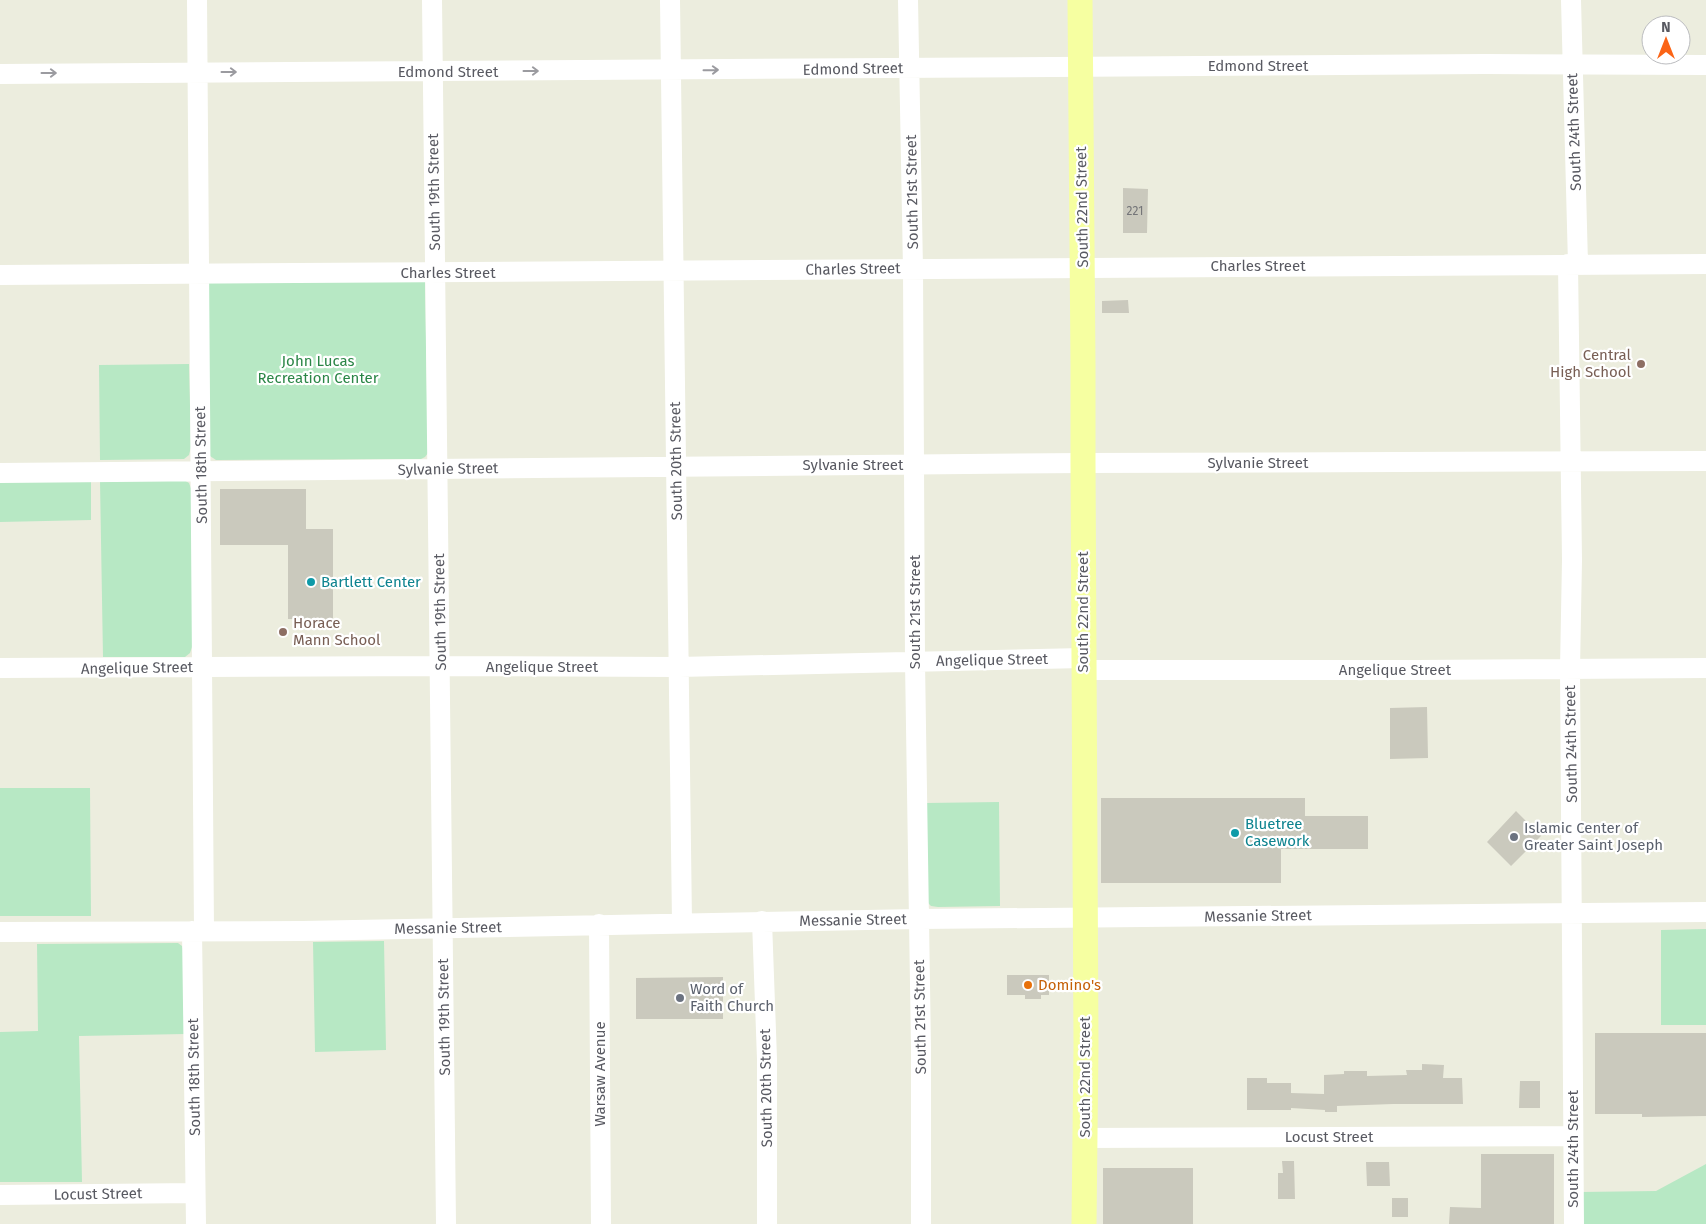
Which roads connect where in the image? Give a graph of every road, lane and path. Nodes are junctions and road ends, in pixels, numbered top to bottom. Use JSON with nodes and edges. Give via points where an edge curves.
{"nodes":[{"id":1,"x":197,"y":0,"type":"edge"},
{"id":2,"x":432,"y":0,"type":"edge"},
{"id":3,"x":670,"y":0,"type":"edge"},
{"id":4,"x":908,"y":0,"type":"edge"},
{"id":5,"x":1080,"y":0,"type":"edge"},
{"id":6,"x":1571,"y":0,"type":"edge"},
{"id":7,"x":1572,"y":65,"type":"junction"},
{"id":8,"x":1706,"y":66,"type":"edge"},
{"id":9,"x":1081,"y":67,"type":"junction"},
{"id":10,"x":909,"y":68,"type":"junction"},
{"id":11,"x":672,"y":70,"type":"junction"},
{"id":12,"x":198,"y":72,"type":"junction"},
{"id":13,"x":432,"y":72,"type":"junction"},
{"id":14,"x":0,"y":74,"type":"edge"},
{"id":15,"x":1573,"y":264,"type":"junction"},
{"id":16,"x":1706,"y":264,"type":"edge"},
{"id":17,"x":1083,"y":267,"type":"junction"},
{"id":18,"x":913,"y":269,"type":"junction"},
{"id":19,"x":673,"y":271,"type":"junction"},
{"id":20,"x":434,"y":273,"type":"junction"},
{"id":21,"x":199,"y":274,"type":"junction"},
{"id":22,"x":0,"y":275,"type":"edge"},
{"id":23,"x":1706,"y":461,"type":"edge"},
{"id":24,"x":1571,"y":462,"type":"junction"},
{"id":25,"x":1082,"y":463,"type":"junction"},
{"id":26,"x":914,"y":465,"type":"junction"},
{"id":27,"x":676,"y":466,"type":"junction"},
{"id":28,"x":438,"y":469,"type":"junction"},
{"id":29,"x":201,"y":471,"type":"junction"},
{"id":30,"x":0,"y":473,"type":"edge"},
{"id":31,"x":915,"y":662,"type":"junction"},
{"id":32,"x":1084,"y":664,"type":"junction"},
{"id":33,"x":440,"y":666,"type":"junction"},
{"id":34,"x":203,"y":667,"type":"junction"},
{"id":35,"x":679,"y":667,"type":"junction"},
{"id":36,"x":0,"y":668,"type":"edge"},
{"id":37,"x":1706,"y":668,"type":"edge"},
{"id":38,"x":1570,"y":669,"type":"junction"},
{"id":39,"x":1571,"y":912,"type":"junction"},
{"id":40,"x":1706,"y":912,"type":"edge"},
{"id":41,"x":1084,"y":918,"type":"junction"},
{"id":42,"x":919,"y":919,"type":"junction"},
{"id":43,"x":762,"y":922,"type":"junction"},
{"id":44,"x":682,"y":923,"type":"junction"},
{"id":45,"x":598,"y":924,"type":"junction"},
{"id":46,"x":443,"y":928,"type":"junction"},
{"id":47,"x":198,"y":931,"type":"junction"},
{"id":48,"x":0,"y":932,"type":"edge"},
{"id":49,"x":1573,"y":1136,"type":"junction"},
{"id":50,"x":1084,"y":1138,"type":"junction"},
{"id":51,"x":195,"y":1193,"type":"junction"},
{"id":52,"x":0,"y":1195,"type":"edge"},
{"id":53,"x":196,"y":1224,"type":"edge"},
{"id":54,"x":446,"y":1224,"type":"edge"},
{"id":55,"x":601,"y":1224,"type":"edge"},
{"id":56,"x":767,"y":1224,"type":"edge"},
{"id":57,"x":921,"y":1224,"type":"edge"},
{"id":58,"x":1084,"y":1224,"type":"edge"},
{"id":59,"x":1574,"y":1224,"type":"edge"}],
"edges":[{"from":1,"to":12,"type":"street","name":"South 18th Street"},
{"from":2,"to":13,"type":"street","name":"South 19th Street"},
{"from":3,"to":11,"type":"street","name":"South 20th Street"},
{"from":4,"to":10,"type":"street","name":"South 21st Street"},
{"from":5,"to":9,"type":"main road","name":"South 22nd Street"},
{"from":6,"to":7,"type":"street","name":"South 24th Street"},
{"from":7,"to":8,"type":"street","name":"Edmond Street"},
{"from":7,"to":9,"type":"street","name":"Edmond Street"},
{"from":7,"to":15,"type":"street","name":"South 24th Street"},
{"from":9,"to":10,"type":"street","name":"Edmond Street"},
{"from":9,"to":17,"type":"main road","name":"South 22nd Street"},
{"from":11,"to":10,"type":"street","name":"Edmond Street","one_way":true},
{"from":10,"to":18,"type":"street","name":"South 21st Street"},
{"from":13,"to":11,"type":"street","name":"Edmond Street","one_way":true},
{"from":11,"to":19,"type":"street","name":"South 20th Street"},
{"from":12,"to":13,"type":"street","name":"Edmond Street","one_way":true},
{"from":14,"to":12,"type":"street","name":"Edmond Street","one_way":true},
{"from":12,"to":21,"type":"street","name":"South 18th Street"},
{"from":13,"to":20,"type":"street","name":"South 19th Street"},
{"from":15,"to":16,"type":"street","name":"Charles Street"},
{"from":15,"to":17,"type":"street","name":"Charles Street"},
{"from":15,"to":24,"type":"street","name":"South 24th Street"},
{"from":17,"to":18,"type":"street","name":"Charles Street"},
{"from":17,"to":25,"type":"main road","name":"South 22nd Street"},
{"from":18,"to":19,"type":"street","name":"Charles Street"},
{"from":18,"to":26,"type":"street","name":"South 21st Street"},
{"from":19,"to":20,"type":"street","name":"Charles Street"},
{"from":19,"to":27,"type":"street","name":"South 20th Street"},
{"from":20,"to":21,"type":"street","name":"Charles Street"},
{"from":20,"to":28,"type":"street","name":"South 19th Street"},
{"from":21,"to":22,"type":"street","name":"Charles Street"},
{"from":21,"to":29,"type":"street","name":"South 18th Street"},
{"from":23,"to":24,"type":"street","name":"Sylvanie Street"},
{"from":24,"to":25,"type":"street","name":"Sylvanie Street"},
{"from":24,"to":38,"type":"street","name":"South 24th Street"},
{"from":25,"to":26,"type":"street","name":"Sylvanie Street"},
{"from":25,"to":32,"type":"main road","name":"South 22nd Street"},
{"from":26,"to":27,"type":"street","name":"Sylvanie Street"},
{"from":26,"to":31,"type":"street","name":"South 21st Street"},
{"from":27,"to":28,"type":"street","name":"Sylvanie Street"},
{"from":27,"to":35,"type":"street","name":"South 20th Street"},
{"from":28,"to":29,"type":"street","name":"Sylvanie Street"},
{"from":28,"to":33,"type":"street","name":"South 19th Street"},
{"from":29,"to":30,"type":"street","name":"Sylvanie Street"},
{"from":29,"to":34,"type":"street","name":"South 18th Street"},
{"from":31,"to":32,"type":"street","name":"Angelique Street"},
{"from":31,"to":35,"type":"street","name":"Angelique Street"},
{"from":31,"to":42,"type":"street","name":"South 21st Street"},
{"from":32,"to":38,"type":"street","name":"Angelique Street"},
{"from":32,"to":41,"type":"main road","name":"South 22nd Street"},
{"from":33,"to":34,"type":"street","name":"Angelique Street"},
{"from":33,"to":35,"type":"street","name":"Angelique Street"},
{"from":33,"to":46,"type":"street","name":"South 19th Street"},
{"from":34,"to":36,"type":"street","name":"Angelique Street"},
{"from":34,"to":47,"type":"street","name":"South 18th Street"},
{"from":35,"to":44,"type":"street","name":"South 20th Street"},
{"from":37,"to":38,"type":"street","name":"Angelique Street"},
{"from":38,"to":39,"type":"street","name":"South 24th Street"},
{"from":39,"to":40,"type":"street","name":"Messanie Street"},
{"from":39,"to":41,"type":"street","name":"Messanie Street"},
{"from":39,"to":49,"type":"street","name":"South 24th Street"},
{"from":41,"to":42,"type":"street","name":"Messanie Street"},
{"from":41,"to":50,"type":"main road","name":"South 22nd Street"},
{"from":42,"to":43,"type":"street","name":"Messanie Street"},
{"from":42,"to":57,"type":"street","name":"South 21st Street"},
{"from":43,"to":44,"type":"street","name":"Messanie Street"},
{"from":43,"to":56,"type":"street","name":"South 20th Street","via":[[767,1060]]},
{"from":44,"to":45,"type":"street","name":"Messanie Street"},
{"from":45,"to":46,"type":"street","name":"Messanie Street"},
{"from":45,"to":55,"type":"street","name":"Warsaw Avenue"},
{"from":46,"to":47,"type":"street","name":"Messanie Street"},
{"from":46,"to":54,"type":"street","name":"South 19th Street"},
{"from":47,"to":48,"type":"street","name":"Messanie Street"},
{"from":47,"to":51,"type":"street","name":"South 18th Street"},
{"from":49,"to":50,"type":"street","name":"Locust Street"},
{"from":49,"to":59,"type":"street","name":"South 24th Street"},
{"from":50,"to":58,"type":"main road","name":"South 22nd Street"},
{"from":51,"to":52,"type":"street","name":"Locust Street"},
{"from":51,"to":53,"type":"street","name":"South 18th Street"}]}
